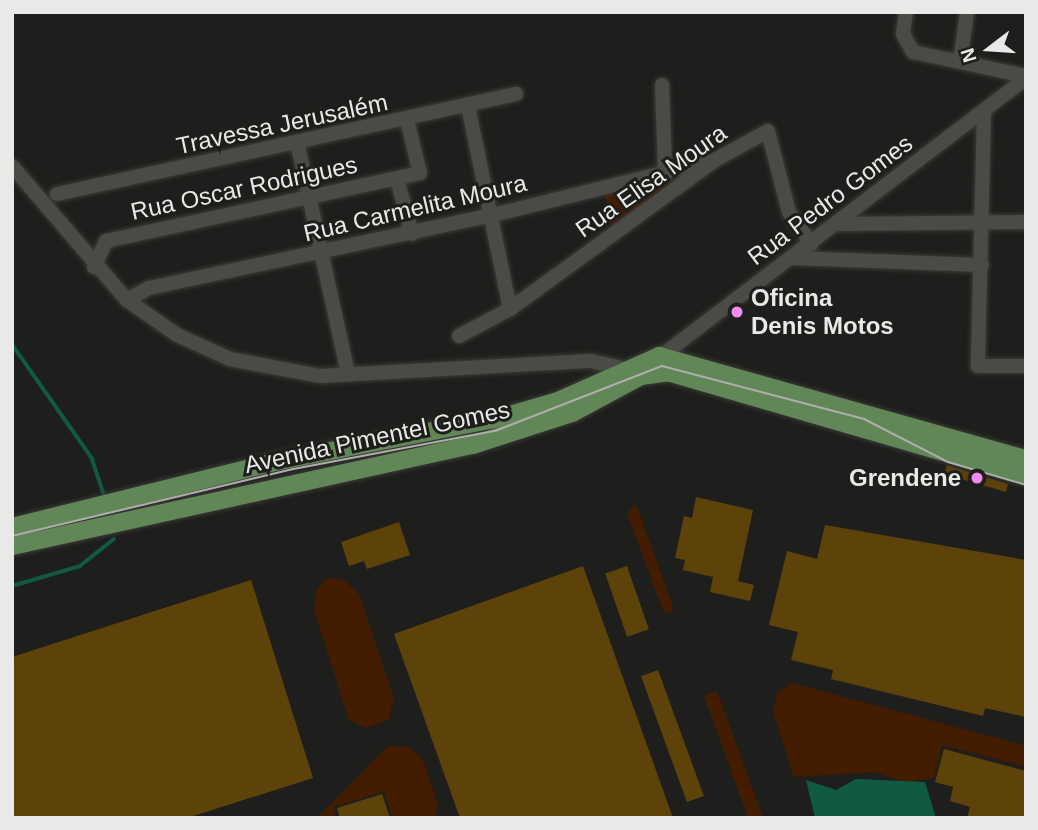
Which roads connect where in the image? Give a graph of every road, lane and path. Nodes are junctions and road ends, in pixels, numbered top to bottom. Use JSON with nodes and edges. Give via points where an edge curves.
{"nodes":[{"id":1,"x":906,"y":12,"type":"edge"},
{"id":2,"x":967,"y":12,"type":"edge"},
{"id":3,"x":960,"y":62,"type":"junction"},
{"id":4,"x":1026,"y":77,"type":"edge"},
{"id":5,"x":662,"y":85,"type":"dead end"},
{"id":6,"x":516,"y":94,"type":"dead end"},
{"id":7,"x":468,"y":106,"type":"junction"},
{"id":8,"x":984,"y":112,"type":"junction"},
{"id":9,"x":407,"y":120,"type":"junction"},
{"id":10,"x":298,"y":146,"type":"junction"},
{"id":11,"x":715,"y":160,"type":"junction"},
{"id":12,"x":12,"y":166,"type":"edge"},
{"id":13,"x":665,"y":171,"type":"junction"},
{"id":14,"x":397,"y":179,"type":"junction"},
{"id":15,"x":57,"y":194,"type":"dead end"},
{"id":16,"x":310,"y":198,"type":"junction"},
{"id":17,"x":489,"y":216,"type":"junction"},
{"id":18,"x":1026,"y":222,"type":"edge"},
{"id":19,"x":983,"y":223,"type":"junction"},
{"id":20,"x":840,"y":224,"type":"junction"},
{"id":21,"x":412,"y":234,"type":"junction"},
{"id":22,"x":811,"y":244,"type":"junction"},
{"id":23,"x":323,"y":252,"type":"junction"},
{"id":24,"x":793,"y":258,"type":"junction"},
{"id":25,"x":982,"y":265,"type":"junction"},
{"id":26,"x":94,"y":267,"type":"junction"},
{"id":27,"x":127,"y":300,"type":"junction"},
{"id":28,"x":510,"y":309,"type":"junction"},
{"id":29,"x":459,"y":336,"type":"dead end"},
{"id":30,"x":659,"y":356,"type":"junction"},
{"id":31,"x":1026,"y":366,"type":"edge"},
{"id":32,"x":639,"y":372,"type":"junction"},
{"id":33,"x":348,"y":374,"type":"junction"},
{"id":34,"x":405,"y":437,"type":"junction"},
{"id":35,"x":410,"y":459,"type":"junction"},
{"id":36,"x":1026,"y":459,"type":"edge"},
{"id":37,"x":1026,"y":476,"type":"edge"},
{"id":38,"x":25,"y":534,"type":"edge"}],
"edges":[{"from":1,"to":3,"type":"street","via":[[903,34],[913,52]]},
{"from":2,"to":3,"type":"street"},
{"from":3,"to":4,"type":"street"},
{"from":4,"to":8,"type":"street","name":"Rua Pedro Gomes"},
{"from":5,"to":13,"type":"street"},
{"from":6,"to":7,"type":"street","name":"Travessa Jerusalém"},
{"from":7,"to":9,"type":"street","name":"Travessa Jerusalém"},
{"from":7,"to":17,"type":"street"},
{"from":8,"to":19,"type":"street"},
{"from":8,"to":20,"type":"street","name":"Rua Pedro Gomes"},
{"from":9,"to":10,"type":"street","name":"Travessa Jerusalém"},
{"from":9,"to":14,"type":"street","name":"Rua Oscar Rodrigues","via":[[420,173]]},
{"from":10,"to":15,"type":"street","name":"Travessa Jerusalém"},
{"from":10,"to":16,"type":"street"},
{"from":11,"to":13,"type":"street","name":"Rua Carmelita Moura"},
{"from":11,"to":22,"type":"street","name":"Rua Elisa Moura","via":[[768,131],[789,212]]},
{"from":11,"to":28,"type":"street","name":"Rua Elisa Moura"},
{"from":12,"to":26,"type":"street"},
{"from":13,"to":17,"type":"street","name":"Rua Carmelita Moura"},
{"from":14,"to":16,"type":"street","name":"Rua Oscar Rodrigues"},
{"from":14,"to":21,"type":"street"},
{"from":16,"to":23,"type":"street"},
{"from":16,"to":26,"type":"street","name":"Rua Oscar Rodrigues","via":[[106,241]]},
{"from":17,"to":21,"type":"street","name":"Rua Carmelita Moura"},
{"from":17,"to":28,"type":"street"},
{"from":18,"to":19,"type":"street"},
{"from":19,"to":20,"type":"street"},
{"from":19,"to":25,"type":"street"},
{"from":20,"to":22,"type":"street","name":"Rua Pedro Gomes"},
{"from":21,"to":23,"type":"street","name":"Rua Carmelita Moura"},
{"from":22,"to":24,"type":"street","name":"Rua Pedro Gomes"},
{"from":23,"to":27,"type":"street","name":"Rua Carmelita Moura","via":[[149,288]]},
{"from":23,"to":33,"type":"street"},
{"from":24,"to":25,"type":"street"},
{"from":24,"to":30,"type":"street","name":"Rua Pedro Gomes"},
{"from":25,"to":31,"type":"street","via":[[978,366]]},
{"from":26,"to":27,"type":"street"},
{"from":27,"to":33,"type":"street","via":[[177,335],[230,359],[296,375]]},
{"from":28,"to":29,"type":"street","name":"Rua Elisa Moura"},
{"from":30,"to":32,"type":"main road","name":"Avenida Pimentel Gomes"},
{"from":30,"to":36,"type":"main road"},
{"from":32,"to":33,"type":"street","via":[[591,361]]},
{"from":32,"to":34,"type":"main road","name":"Avenida Pimentel Gomes","via":[[558,401]]},
{"from":32,"to":35,"type":"main road","name":"Avenida Pimentel Gomes","via":[[562,417]]},
{"from":32,"to":37,"type":"main road","name":"Avenida Pimentel Gomes","via":[[681,374]]},
{"from":34,"to":35,"type":"main road"},
{"from":34,"to":38,"type":"main road","name":"Avenida Pimentel Gomes","via":[[106,504]]},
{"from":35,"to":38,"type":"main road","name":"Avenida Pimentel Gomes","via":[[110,523]]}]}
